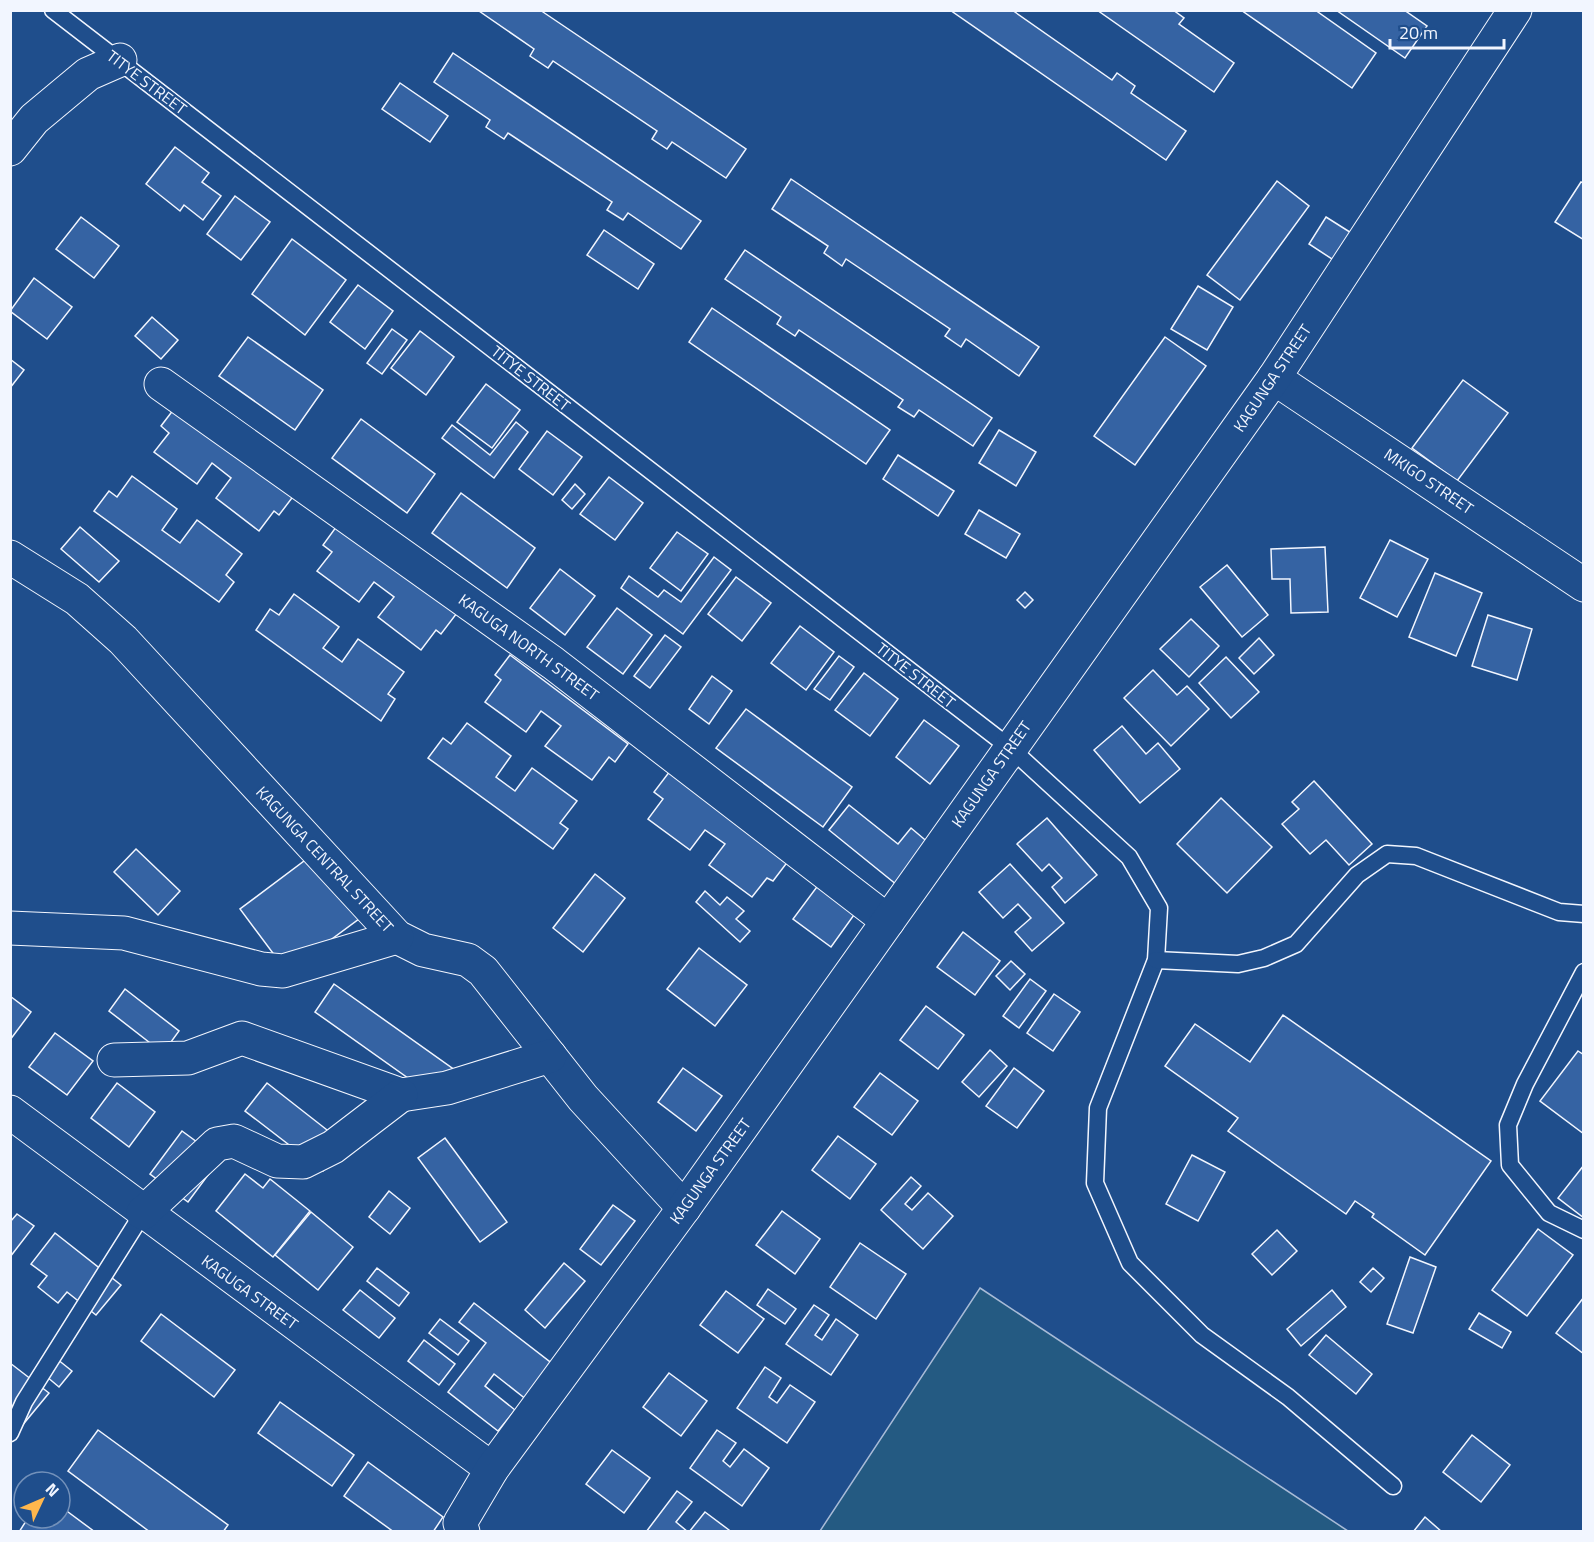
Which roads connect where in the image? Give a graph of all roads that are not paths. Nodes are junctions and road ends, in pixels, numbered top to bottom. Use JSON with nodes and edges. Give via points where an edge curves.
{"nodes":[{"id":1,"x":53,"y":10,"type":"edge"},
{"id":2,"x":1515,"y":10,"type":"edge"},
{"id":3,"x":120,"y":60,"type":"junction"},
{"id":4,"x":10,"y":149,"type":"edge"},
{"id":5,"x":1274,"y":378,"type":"junction"},
{"id":6,"x":161,"y":384,"type":"dead end"},
{"id":7,"x":10,"y":558,"type":"edge"},
{"id":8,"x":1584,"y":585,"type":"edge"},
{"id":9,"x":1009,"y":747,"type":"junction"},
{"id":10,"x":1584,"y":914,"type":"edge"},
{"id":11,"x":888,"y":921,"type":"junction"},
{"id":12,"x":10,"y":928,"type":"edge"},
{"id":13,"x":397,"y":937,"type":"junction"},
{"id":14,"x":1156,"y":960,"type":"junction"},
{"id":15,"x":1584,"y":972,"type":"edge"},
{"id":16,"x":550,"y":1056,"type":"junction"},
{"id":17,"x":114,"y":1060,"type":"dead end"},
{"id":18,"x":401,"y":1095,"type":"junction"},
{"id":19,"x":10,"y":1112,"type":"edge"},
{"id":20,"x":684,"y":1208,"type":"junction"},
{"id":21,"x":143,"y":1213,"type":"junction"},
{"id":22,"x":1584,"y":1230,"type":"edge"},
{"id":23,"x":10,"y":1433,"type":"edge"},
{"id":24,"x":492,"y":1469,"type":"junction"},
{"id":25,"x":1393,"y":1486,"type":"dead end"},
{"id":26,"x":459,"y":1529,"type":"edge"}],
"edges":[{"from":1,"to":3,"type":"lane","name":"TITYE STREET"},
{"from":2,"to":5,"type":"street","name":"KAGUNGA STREET"},
{"from":3,"to":4,"type":"street","via":[[88,74],[34,119]]},
{"from":3,"to":9,"type":"lane","name":"TITYE STREET"},
{"from":5,"to":8,"type":"street","name":"MKIGO STREET"},
{"from":5,"to":9,"type":"street","name":"KAGUNGA STREET"},
{"from":6,"to":11,"type":"street","name":"KAGUGA NORTH STREET","via":[[553,663]]},
{"from":7,"to":13,"type":"street","name":"KAGUNGA CENTRAL STREET","via":[[77,599],[123,640]]},
{"from":9,"to":11,"type":"street","name":"KAGUNGA STREET"},
{"from":9,"to":14,"type":"lane","name":"TITYE STREET","via":[[1130,857],[1159,908]]},
{"from":10,"to":14,"type":"lane","via":[[1559,912],[1416,855],[1386,854],[1357,875],[1296,944],[1238,964]]},
{"from":11,"to":20,"type":"street","name":"KAGUNGA STREET"},
{"from":12,"to":13,"type":"street","via":[[124,933],[261,969],[283,971]]},
{"from":13,"to":16,"type":"street","name":"KAGUNGA CENTRAL STREET","via":[[423,950],[468,960],[483,971]]},
{"from":14,"to":25,"type":"lane","name":"TITYE STREET","via":[[1098,1108],[1095,1183],[1130,1263],[1202,1335],[1288,1397]]},
{"from":15,"to":22,"type":"lane","via":[[1525,1084],[1508,1125],[1510,1166],[1549,1213]]},
{"from":16,"to":18,"type":"street","via":[[447,1088]]},
{"from":16,"to":20,"type":"street","name":"KAGUNGA CENTRAL STREET","via":[[583,1098]]},
{"from":17,"to":18,"type":"street","via":[[188,1058],[242,1038]]},
{"from":18,"to":21,"type":"street","via":[[333,1147],[303,1162],[277,1161],[234,1141],[217,1144]]},
{"from":19,"to":21,"type":"street","name":"KAGUGA STREET"},
{"from":20,"to":24,"type":"street","name":"KAGUNGA STREET"},
{"from":21,"to":23,"type":"lane","via":[[24,1402]]},
{"from":21,"to":24,"type":"street","name":"KAGUGA STREET"},
{"from":24,"to":26,"type":"street","name":"KAGUNGA STREET"}]}
